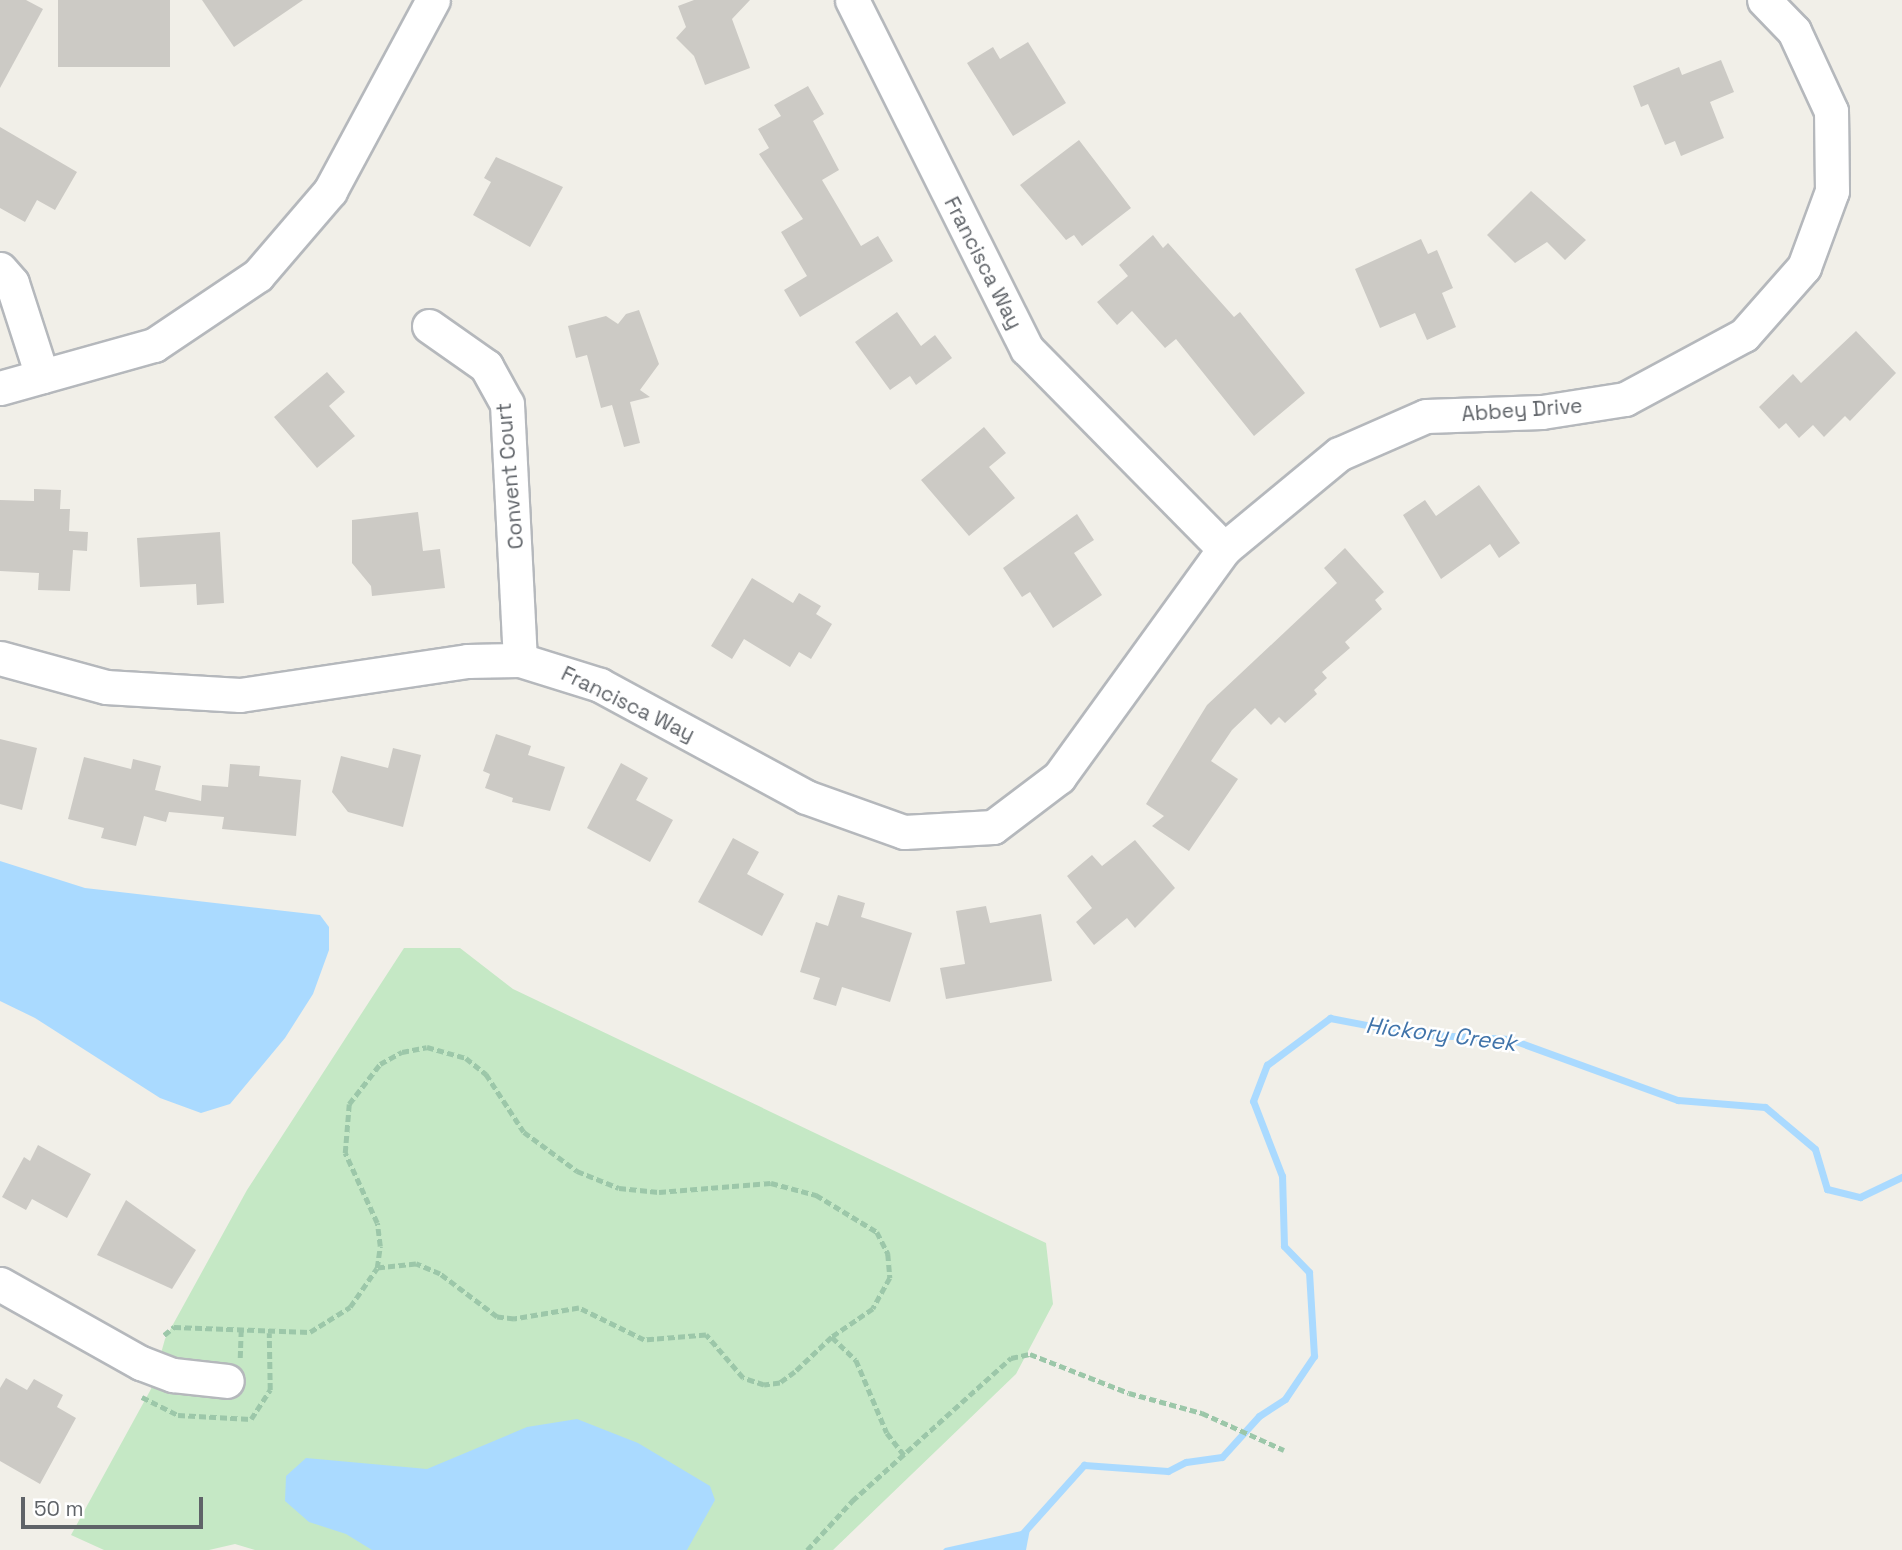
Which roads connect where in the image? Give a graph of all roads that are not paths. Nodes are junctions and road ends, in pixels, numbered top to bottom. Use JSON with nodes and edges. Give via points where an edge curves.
{"nodes":[{"id":1,"x":433,"y":0,"type":"edge"},
{"id":2,"x":852,"y":0,"type":"edge"},
{"id":3,"x":1764,"y":0,"type":"edge"},
{"id":4,"x":0,"y":269,"type":"edge"},
{"id":5,"x":429,"y":326,"type":"dead end"},
{"id":6,"x":42,"y":376,"type":"junction"},
{"id":7,"x":0,"y":388,"type":"edge"},
{"id":8,"x":1224,"y":549,"type":"junction"},
{"id":9,"x":0,"y":658,"type":"edge"},
{"id":10,"x":520,"y":660,"type":"junction"},
{"id":11,"x":1059,"y":777,"type":"joint"},
{"id":12,"x":0,"y":1284,"type":"edge"},
{"id":13,"x":227,"y":1381,"type":"dead end"}],
"edges":[{"from":1,"to":6,"type":"street","via":[[330,191],[258,275],[155,345]]},
{"from":2,"to":8,"type":"street","name":"Francisca Way","via":[[1027,349]]},
{"from":3,"to":8,"type":"street","name":"Abbey Drive","via":[[1794,30],[1831,111],[1832,191],[1804,267],[1744,335],[1625,399],[1542,412],[1426,416],[1339,454]]},
{"from":4,"to":6,"type":"street","via":[[12,283]]},
{"from":5,"to":10,"type":"street","name":"Convent Court","via":[[486,366],[507,404]]},
{"from":6,"to":7,"type":"street"},
{"from":8,"to":11,"type":"street","name":"Abbey Drive"},
{"from":9,"to":10,"type":"street","name":"Francisca Way","via":[[106,687],[240,695],[467,661]]},
{"from":10,"to":11,"type":"street","name":"Francisca Way","via":[[600,685],[806,797],[904,832],[993,827]]},
{"from":12,"to":13,"type":"street","via":[[141,1363],[173,1375]]}]}
